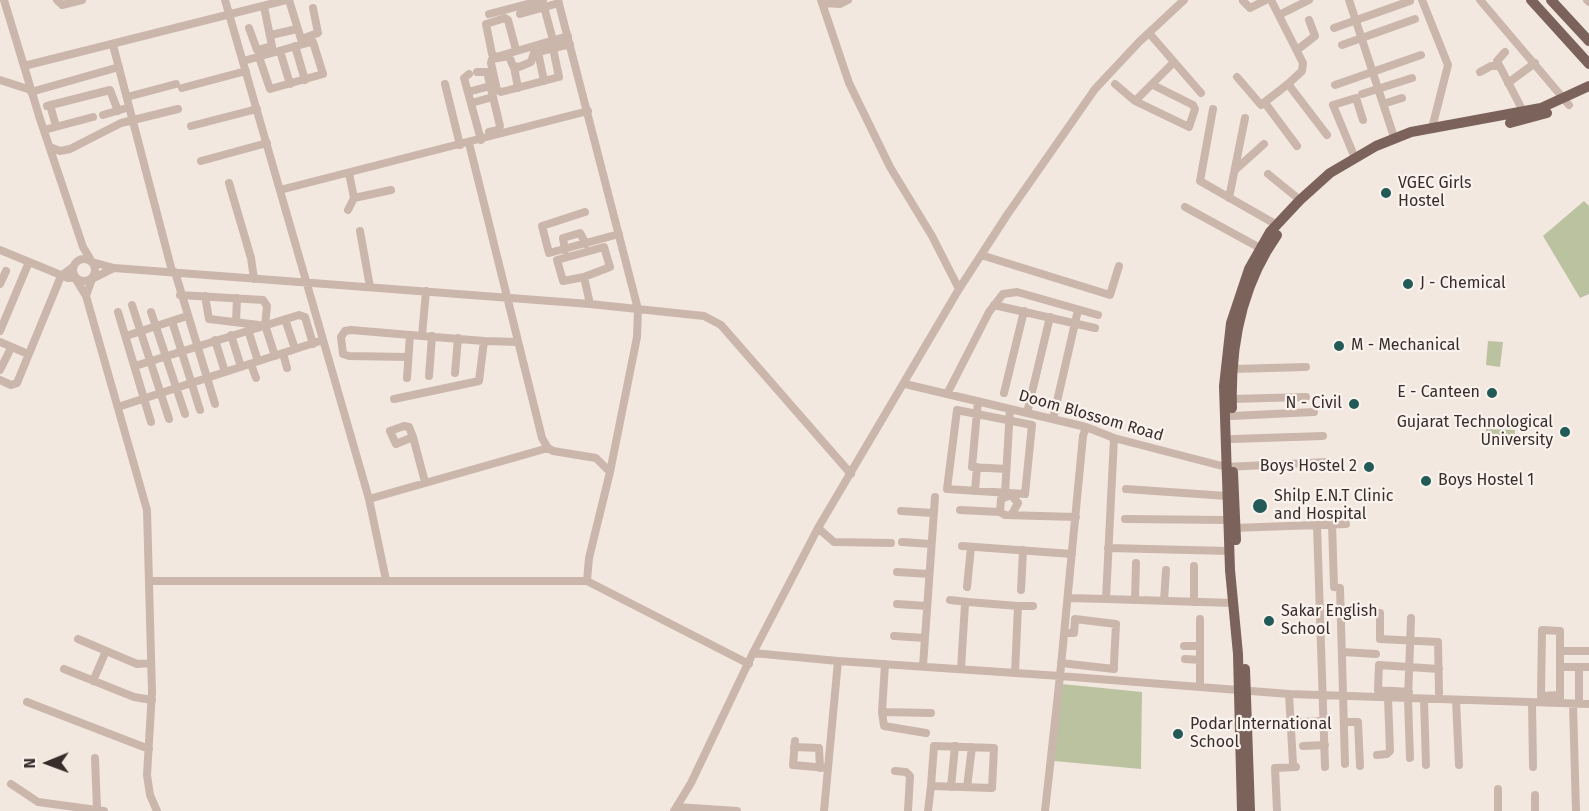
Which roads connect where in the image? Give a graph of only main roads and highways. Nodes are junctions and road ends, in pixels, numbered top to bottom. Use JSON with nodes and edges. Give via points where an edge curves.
{"nodes":[{"id":1,"x":1531,"y":0,"type":"edge"},
{"id":2,"x":1551,"y":0,"type":"edge"},
{"id":3,"x":1589,"y":41,"type":"edge"},
{"id":4,"x":1589,"y":64,"type":"edge"},
{"id":5,"x":1589,"y":86,"type":"edge"},
{"id":6,"x":1589,"y":96,"type":"edge"},
{"id":7,"x":1567,"y":102,"type":"junction"},
{"id":8,"x":1401,"y":137,"type":"junction"},
{"id":9,"x":1339,"y":171,"type":"junction"},
{"id":10,"x":1263,"y":247,"type":"junction"},
{"id":11,"x":1229,"y":364,"type":"junction"},
{"id":12,"x":1230,"y":467,"type":"junction"},
{"id":13,"x":1231,"y":525,"type":"junction"},
{"id":14,"x":1236,"y":603,"type":"junction"},
{"id":15,"x":1242,"y":689,"type":"junction"},
{"id":16,"x":1242,"y":811,"type":"edge"},
{"id":17,"x":1250,"y":811,"type":"edge"}],
"edges":[{"from":1,"to":4,"type":"main road"},
{"from":2,"to":3,"type":"main road"},
{"from":5,"to":7,"type":"main road"},
{"from":6,"to":7,"type":"main road"},
{"from":7,"to":8,"type":"main road"},
{"from":7,"to":8,"type":"main road","via":[[1529,119]]},
{"from":8,"to":9,"type":"main road"},
{"from":8,"to":9,"type":"main road","via":[[1355,158]]},
{"from":9,"to":10,"type":"main road"},
{"from":9,"to":10,"type":"main road","via":[[1300,200]]},
{"from":10,"to":11,"type":"main road","via":[[1235,304]]},
{"from":11,"to":12,"type":"main road"},
{"from":11,"to":12,"type":"main road","via":[[1233,439]]},
{"from":12,"to":13,"type":"main road"},
{"from":12,"to":13,"type":"main road","via":[[1227,496]]},
{"from":13,"to":14,"type":"main road"},
{"from":13,"to":14,"type":"main road","via":[[1229,551]]},
{"from":14,"to":15,"type":"main road"},
{"from":15,"to":16,"type":"main road"},
{"from":15,"to":17,"type":"main road"}]}
